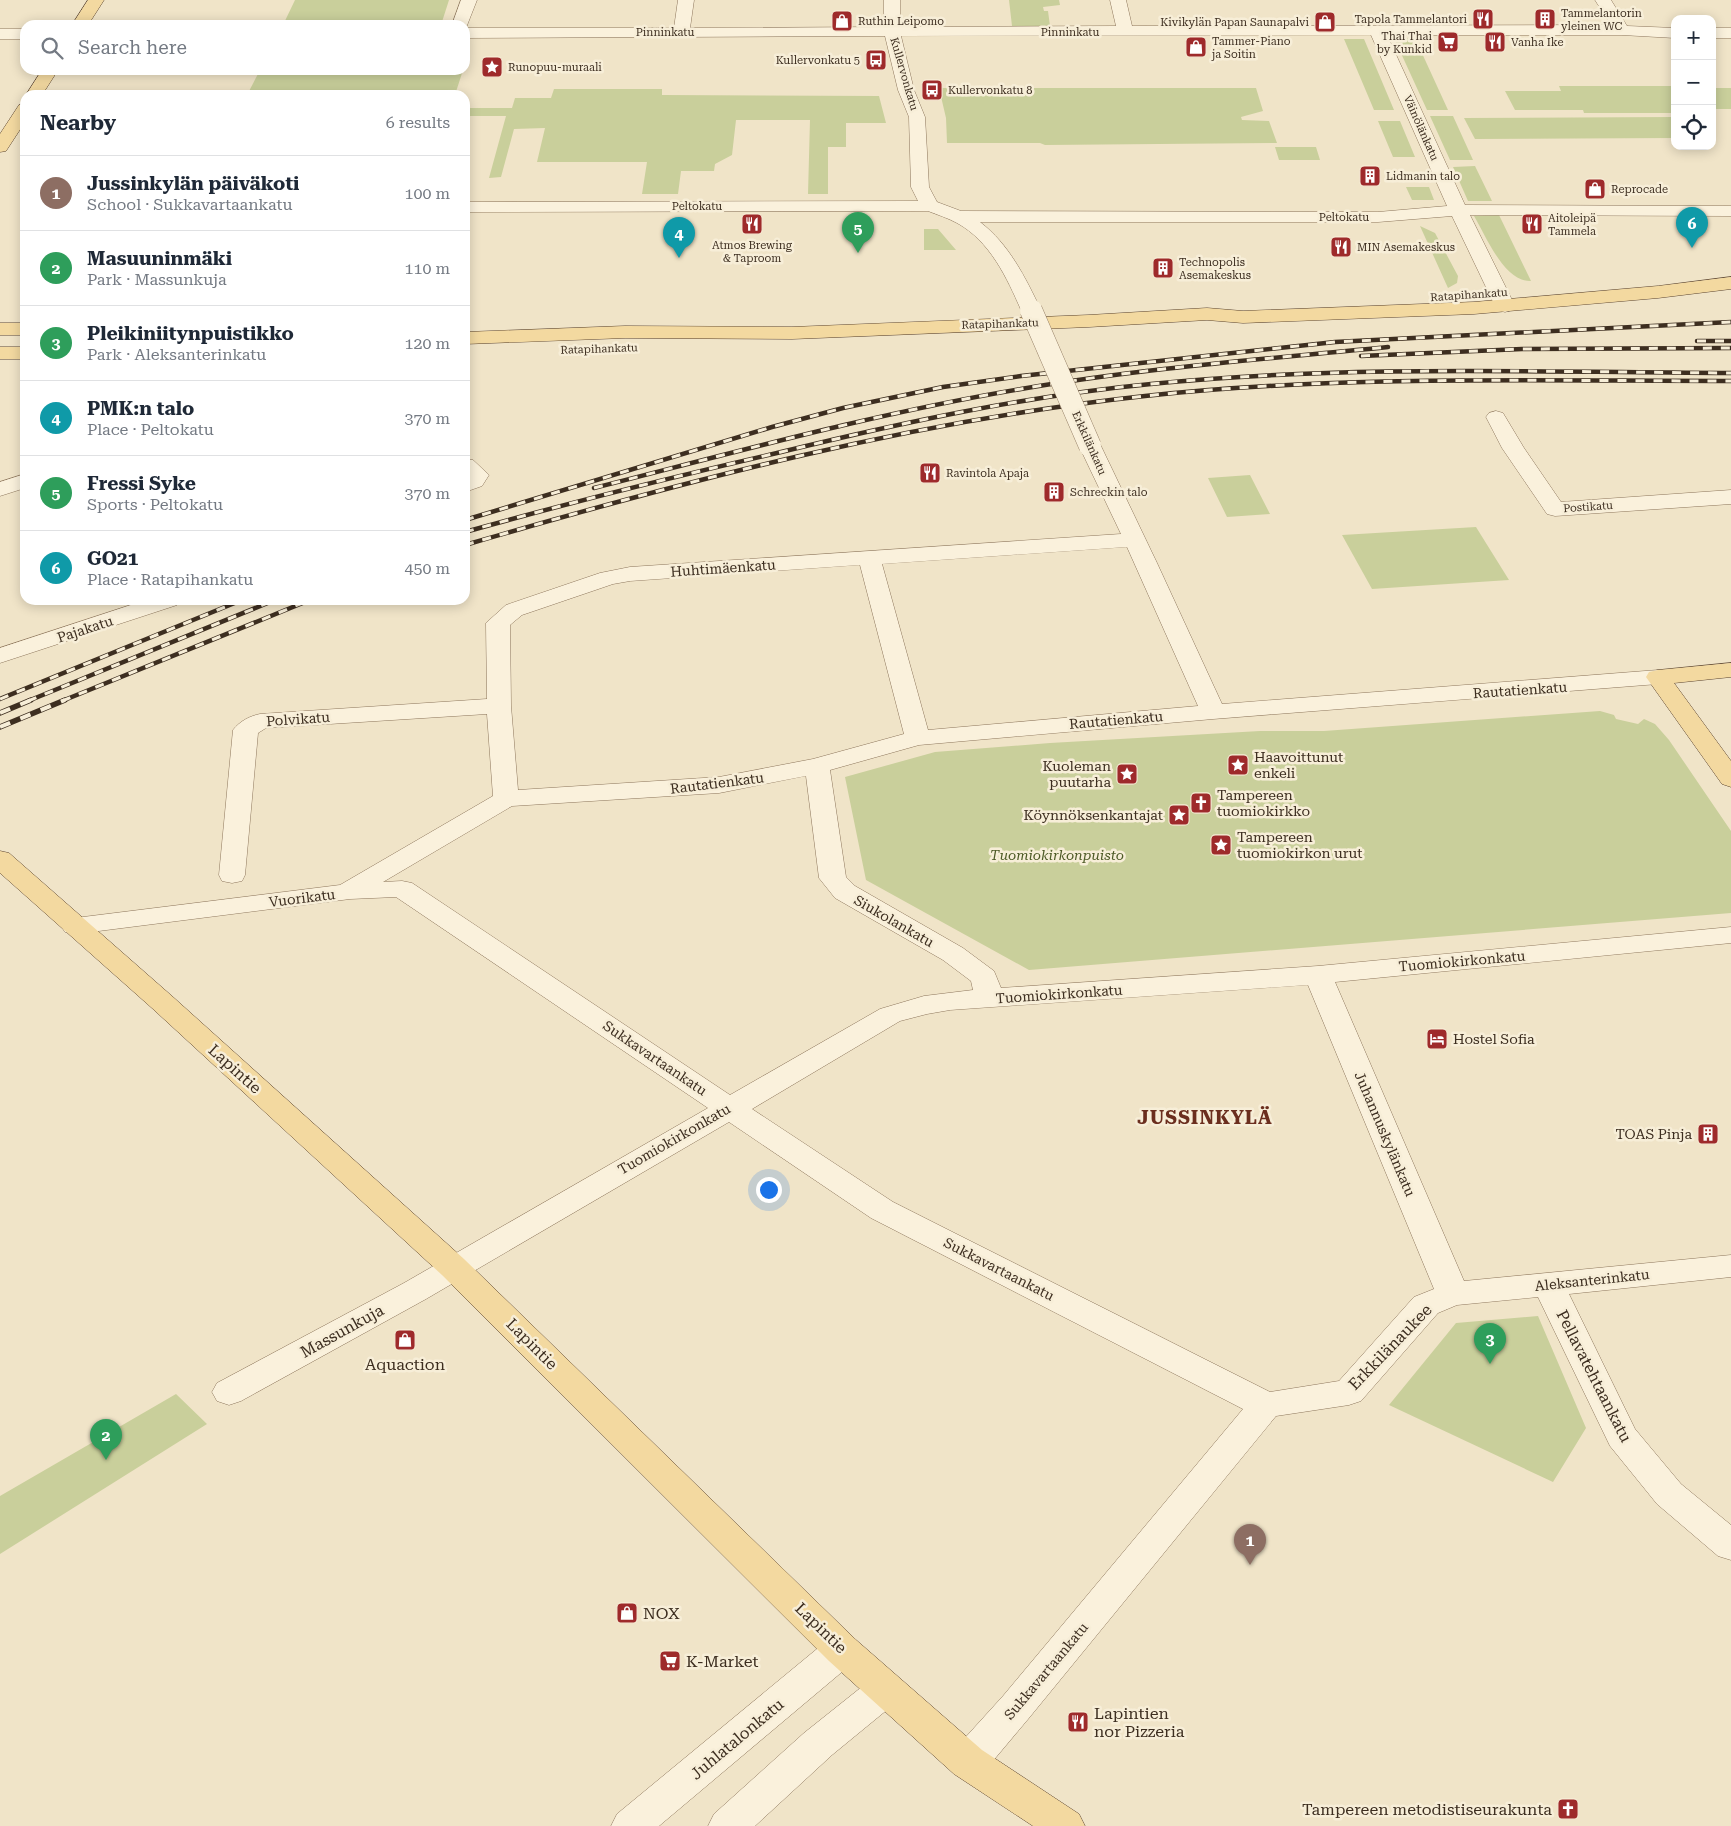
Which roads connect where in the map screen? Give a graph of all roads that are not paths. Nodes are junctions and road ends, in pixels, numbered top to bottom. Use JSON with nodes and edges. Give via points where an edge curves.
{"nodes":[{"id":1,"x":96,"y":0,"type":"edge"},
{"id":2,"x":469,"y":0,"type":"edge"},
{"id":3,"x":686,"y":0,"type":"edge"},
{"id":4,"x":892,"y":0,"type":"edge"},
{"id":5,"x":1118,"y":0,"type":"edge"},
{"id":6,"x":1603,"y":0,"type":"edge"},
{"id":7,"x":83,"y":20,"type":"edge"},
{"id":8,"x":462,"y":20,"type":"edge"},
{"id":9,"x":1377,"y":30,"type":"junction"},
{"id":10,"x":1622,"y":30,"type":"junction"},
{"id":11,"x":1125,"y":31,"type":"junction"},
{"id":12,"x":470,"y":32,"type":"edge"},
{"id":13,"x":681,"y":32,"type":"junction"},
{"id":14,"x":892,"y":32,"type":"junction"},
{"id":15,"x":1671,"y":33,"type":"edge"},
{"id":16,"x":1716,"y":33,"type":"edge"},
{"id":17,"x":1731,"y":33,"type":"edge"},
{"id":18,"x":0,"y":34,"type":"edge"},
{"id":19,"x":20,"y":34,"type":"edge"},
{"id":20,"x":47,"y":75,"type":"edge"},
{"id":21,"x":37,"y":90,"type":"edge"},
{"id":22,"x":20,"y":117,"type":"edge"},
{"id":23,"x":0,"y":147,"type":"edge"},
{"id":24,"x":930,"y":206,"type":"junction"},
{"id":25,"x":470,"y":207,"type":"edge"},
{"id":26,"x":1458,"y":210,"type":"junction"},
{"id":27,"x":1731,"y":211,"type":"edge"},
{"id":28,"x":957,"y":216,"type":"junction"},
{"id":29,"x":1731,"y":282,"type":"edge"},
{"id":30,"x":1501,"y":299,"type":"junction"},
{"id":31,"x":0,"y":329,"type":"edge"},
{"id":32,"x":20,"y":329,"type":"edge"},
{"id":33,"x":792,"y":333,"type":"junction"},
{"id":34,"x":470,"y":338,"type":"edge"},
{"id":35,"x":20,"y":352,"type":"edge"},
{"id":36,"x":470,"y":352,"type":"edge"},
{"id":37,"x":0,"y":353,"type":"edge"},
{"id":38,"x":0,"y":364,"type":"edge"},
{"id":39,"x":20,"y":364,"type":"edge"},
{"id":40,"x":1496,"y":417,"type":"dead end"},
{"id":41,"x":470,"y":469,"type":"edge"},
{"id":42,"x":20,"y":483,"type":"edge"},
{"id":43,"x":470,"y":483,"type":"edge"},
{"id":44,"x":0,"y":489,"type":"edge"},
{"id":45,"x":1731,"y":497,"type":"edge"},
{"id":46,"x":1133,"y":540,"type":"junction"},
{"id":47,"x":869,"y":557,"type":"junction"},
{"id":48,"x":154,"y":605,"type":"edge"},
{"id":49,"x":0,"y":656,"type":"edge"},
{"id":50,"x":1731,"y":670,"type":"edge"},
{"id":51,"x":1658,"y":677,"type":"junction"},
{"id":52,"x":499,"y":706,"type":"junction"},
{"id":53,"x":1213,"y":712,"type":"junction"},
{"id":54,"x":918,"y":738,"type":"junction"},
{"id":55,"x":817,"y":766,"type":"junction"},
{"id":56,"x":1731,"y":779,"type":"edge"},
{"id":57,"x":506,"y":799,"type":"junction"},
{"id":58,"x":0,"y":859,"type":"edge"},
{"id":59,"x":232,"y":875,"type":"dead end"},
{"id":60,"x":347,"y":892,"type":"junction"},
{"id":61,"x":75,"y":926,"type":"junction"},
{"id":62,"x":1731,"y":935,"type":"edge"},
{"id":63,"x":1318,"y":975,"type":"junction"},
{"id":64,"x":990,"y":999,"type":"junction"},
{"id":65,"x":728,"y":1107,"type":"junction"},
{"id":66,"x":1731,"y":1266,"type":"edge"},
{"id":67,"x":454,"y":1267,"type":"junction"},
{"id":68,"x":1548,"y":1285,"type":"junction"},
{"id":69,"x":1453,"y":1294,"type":"junction"},
{"id":70,"x":229,"y":1392,"type":"dead end"},
{"id":71,"x":1266,"y":1405,"type":"junction"},
{"id":72,"x":1731,"y":1546,"type":"edge"},
{"id":73,"x":842,"y":1650,"type":"junction"},
{"id":74,"x":886,"y":1689,"type":"junction"},
{"id":75,"x":968,"y":1762,"type":"junction"},
{"id":76,"x":631,"y":1826,"type":"edge"},
{"id":77,"x":728,"y":1826,"type":"edge"},
{"id":78,"x":1065,"y":1826,"type":"edge"}],
"edges":[{"from":1,"to":7,"type":"main road"},
{"from":2,"to":8,"type":"street"},
{"from":3,"to":13,"type":"street"},
{"from":4,"to":14,"type":"street","name":"Kullervonkatu"},
{"from":5,"to":11,"type":"street"},
{"from":6,"to":10,"type":"street"},
{"from":9,"to":10,"type":"street","name":"Pinninkatu"},
{"from":9,"to":11,"type":"street","name":"Pinninkatu"},
{"from":9,"to":26,"type":"street","name":"Väinölänkatu"},
{"from":10,"to":15,"type":"street","name":"Pinninkatu"},
{"from":11,"to":14,"type":"street","name":"Pinninkatu"},
{"from":12,"to":13,"type":"street","name":"Pinninkatu"},
{"from":13,"to":14,"type":"street","name":"Pinninkatu"},
{"from":14,"to":24,"type":"street","name":"Kullervonkatu","via":[[906,90],[917,117],[920,187]]},
{"from":16,"to":17,"type":"street"},
{"from":18,"to":19,"type":"street"},
{"from":20,"to":21,"type":"main road"},
{"from":22,"to":23,"type":"main road"},
{"from":24,"to":25,"type":"street","name":"Peltokatu"},
{"from":24,"to":28,"type":"street","name":"Erkkilänkatu"},
{"from":26,"to":27,"type":"street","name":"Peltokatu"},
{"from":26,"to":28,"type":"street","name":"Peltokatu","via":[[1387,217]]},
{"from":26,"to":30,"type":"street","name":"Väinölänkatu"},
{"from":28,"to":46,"type":"street","name":"Erkkilänkatu","bridge":true,"via":[[986,236],[1010,267]]},
{"from":29,"to":30,"type":"main road","name":"Ratapihankatu","via":[[1658,292]]},
{"from":30,"to":33,"type":"main road","name":"Ratapihankatu","via":[[1252,316],[1207,314]]},
{"from":31,"to":32,"type":"main road"},
{"from":33,"to":34,"type":"main road","name":"Ratapihankatu","via":[[625,332]]},
{"from":33,"to":36,"type":"main road","name":"Ratapihankatu","via":[[747,341],[619,349]]},
{"from":35,"to":37,"type":"main road"},
{"from":38,"to":39,"type":"main road"},
{"from":40,"to":45,"type":"street","name":"Postikatu","via":[[1555,509]]},
{"from":41,"to":43,"type":"street","via":[[478,475]]},
{"from":42,"to":44,"type":"street"},
{"from":46,"to":47,"type":"street","name":"Huhtimäenkatu"},
{"from":46,"to":53,"type":"street","name":"Erkkilänkatu"},
{"from":47,"to":52,"type":"street","name":"Huhtimäenkatu","via":[[630,574],[608,578],[514,610],[498,623]]},
{"from":47,"to":54,"type":"street"},
{"from":48,"to":49,"type":"street","name":"Pajakatu"},
{"from":50,"to":51,"type":"main road","name":"Rautatienkatu"},
{"from":51,"to":53,"type":"street","name":"Rautatienkatu"},
{"from":51,"to":56,"type":"main road"},
{"from":52,"to":57,"type":"street","name":"Huhtimäenkatu"},
{"from":52,"to":59,"type":"street","name":"Polvikatu","via":[[260,721],[246,730]]},
{"from":53,"to":54,"type":"street","name":"Rautatienkatu"},
{"from":54,"to":55,"type":"street","name":"Rautatienkatu"},
{"from":55,"to":57,"type":"street","name":"Rautatienkatu","via":[[719,785]]},
{"from":55,"to":64,"type":"street","name":"Siukolankatu","via":[[833,878],[845,892],[952,954],[984,977]]},
{"from":57,"to":60,"type":"street","name":"Vuorikatu"},
{"from":58,"to":61,"type":"main road","name":"Lapintie"},
{"from":60,"to":61,"type":"street","name":"Vuorikatu"},
{"from":60,"to":65,"type":"street","name":"Sukkavartaankatu","via":[[402,889]]},
{"from":61,"to":67,"type":"main road","name":"Lapintie"},
{"from":62,"to":63,"type":"street","name":"Tuomiokirkonkatu"},
{"from":63,"to":64,"type":"street","name":"Tuomiokirkonkatu"},
{"from":63,"to":69,"type":"street","name":"Juhannuskylänkatu"},
{"from":64,"to":65,"type":"street","name":"Tuomiokirkonkatu","via":[[924,1005],[890,1014]]},
{"from":65,"to":67,"type":"street","name":"Tuomiokirkonkatu"},
{"from":65,"to":71,"type":"street","name":"Sukkavartaankatu","via":[[882,1210]]},
{"from":66,"to":68,"type":"street","name":"Aleksanterinkatu"},
{"from":67,"to":70,"type":"street","name":"Massunkuja"},
{"from":67,"to":73,"type":"main road","name":"Lapintie"},
{"from":68,"to":69,"type":"street","name":"Aleksanterinkatu"},
{"from":68,"to":72,"type":"street","name":"Pellavatehtaankatu","via":[[1622,1437],[1669,1494]]},
{"from":69,"to":71,"type":"street","name":"Erkkilänaukee","via":[[1426,1305],[1349,1392]]},
{"from":71,"to":75,"type":"street","name":"Sukkavartaankatu"},
{"from":73,"to":74,"type":"main road","name":"Lapintie"},
{"from":73,"to":76,"type":"street","name":"Juhlatalonkatu"},
{"from":74,"to":75,"type":"main road","name":"Lapintie"},
{"from":74,"to":77,"type":"street","via":[[818,1744]]},
{"from":75,"to":78,"type":"main road","name":"Lapintie"}]}
